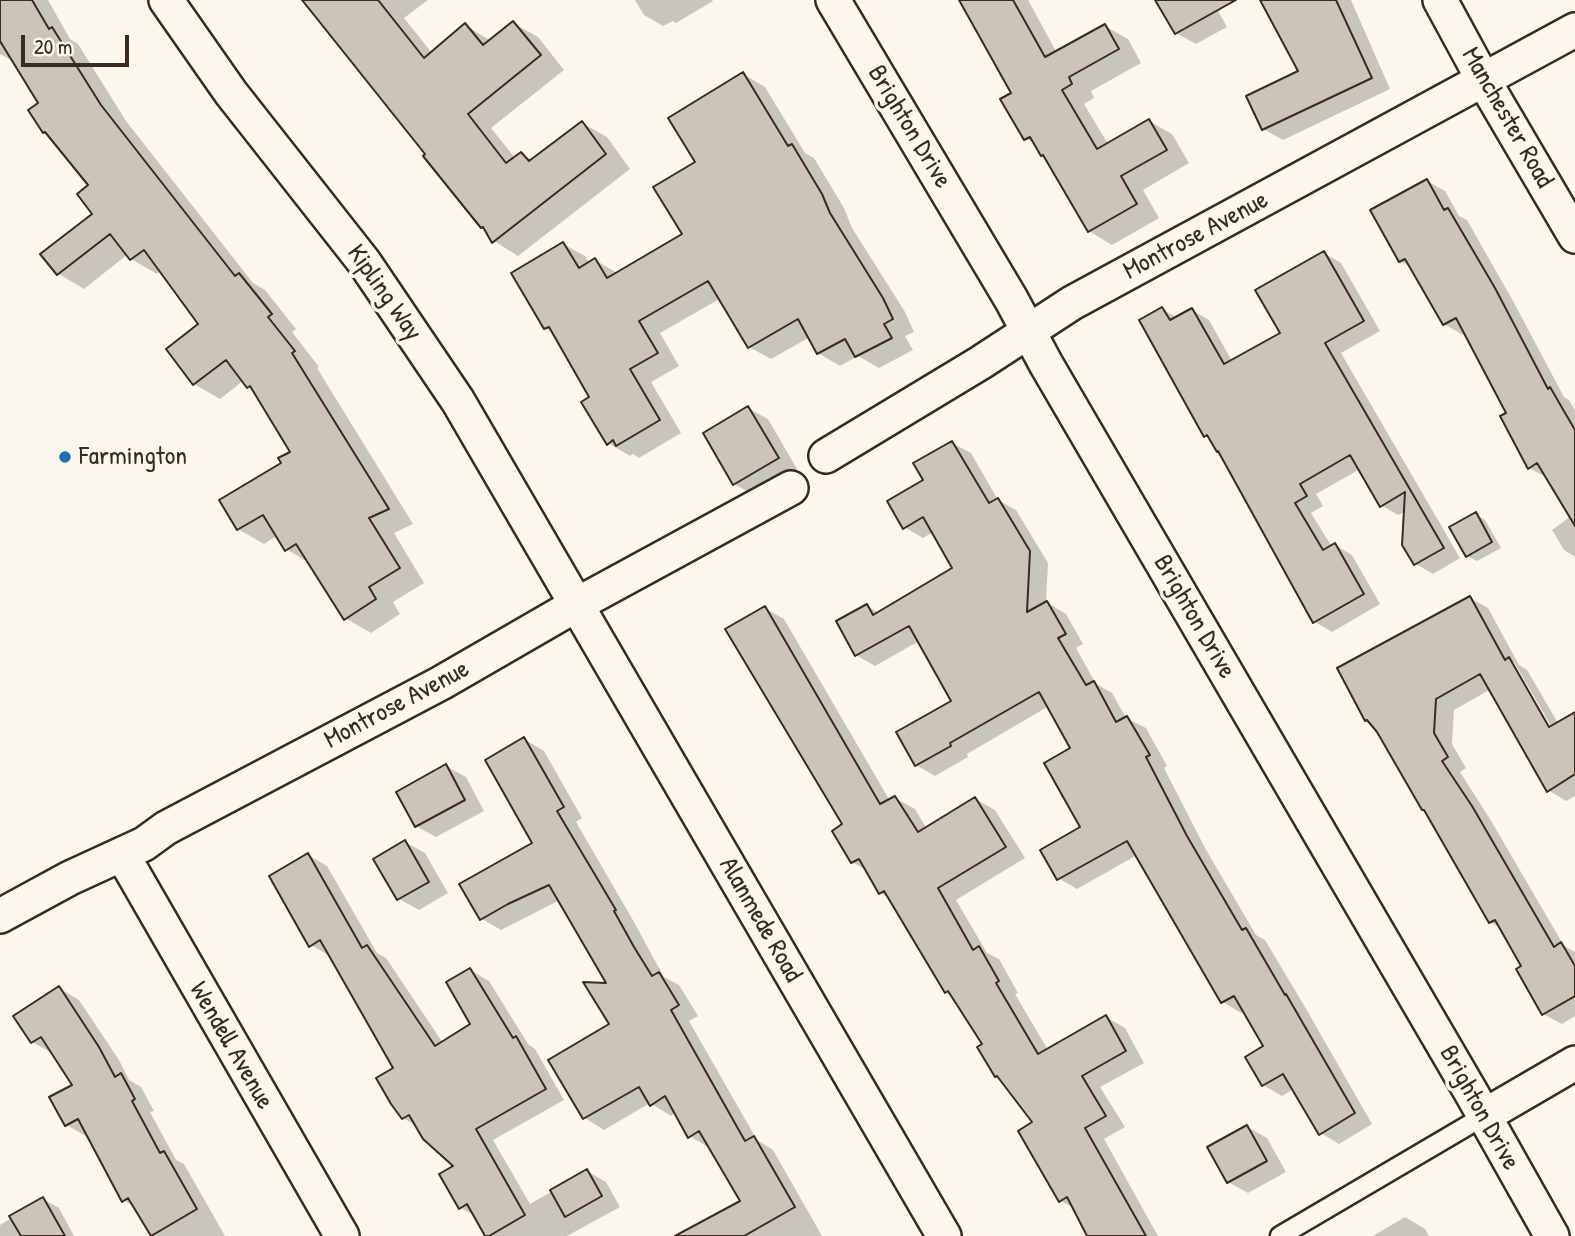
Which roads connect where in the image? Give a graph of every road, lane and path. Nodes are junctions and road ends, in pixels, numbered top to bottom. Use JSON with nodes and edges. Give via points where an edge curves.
{"nodes":[{"id":1,"x":166,"y":0,"type":"edge"},
{"id":2,"x":833,"y":0,"type":"edge"},
{"id":3,"x":1440,"y":0,"type":"edge"},
{"id":4,"x":1575,"y":30,"type":"edge"},
{"id":5,"x":1484,"y":80,"type":"junction"},
{"id":6,"x":1575,"y":236,"type":"edge"},
{"id":7,"x":1028,"y":331,"type":"junction"},
{"id":8,"x":826,"y":456,"type":"dead end"},
{"id":9,"x":791,"y":488,"type":"dead end"},
{"id":10,"x":576,"y":605,"type":"junction"},
{"id":11,"x":122,"y":854,"type":"junction"},
{"id":12,"x":0,"y":916,"type":"edge"},
{"id":13,"x":1575,"y":1063,"type":"edge"},
{"id":14,"x":1484,"y":1116,"type":"junction"},
{"id":15,"x":342,"y":1236,"type":"edge"},
{"id":16,"x":944,"y":1236,"type":"edge"},
{"id":17,"x":1280,"y":1236,"type":"edge"},
{"id":18,"x":1552,"y":1236,"type":"edge"}],
"edges":[{"from":1,"to":10,"type":"street","name":"Kipling Way","via":[[231,93],[364,262],[458,401]]},
{"from":2,"to":7,"type":"street","name":"Brighton Drive"},
{"from":3,"to":5,"type":"street","name":"Manchester Road"},
{"from":4,"to":5,"type":"street","name":"Montrose Avenue"},
{"from":5,"to":6,"type":"street","name":"Manchester Road"},
{"from":5,"to":7,"type":"street","name":"Montrose Avenue"},
{"from":7,"to":8,"type":"street","name":"Montrose Avenue"},
{"from":7,"to":14,"type":"street","name":"Brighton Drive"},
{"from":9,"to":10,"type":"street","name":"Montrose Avenue"},
{"from":10,"to":11,"type":"street","name":"Montrose Avenue"},
{"from":10,"to":16,"type":"street","name":"Alanmede Road"},
{"from":11,"to":12,"type":"street","name":"Montrose Avenue"},
{"from":11,"to":15,"type":"street","name":"Wendell Avenue"},
{"from":13,"to":14,"type":"street"},
{"from":14,"to":17,"type":"lane"},
{"from":14,"to":18,"type":"street","name":"Brighton Drive"}]}
